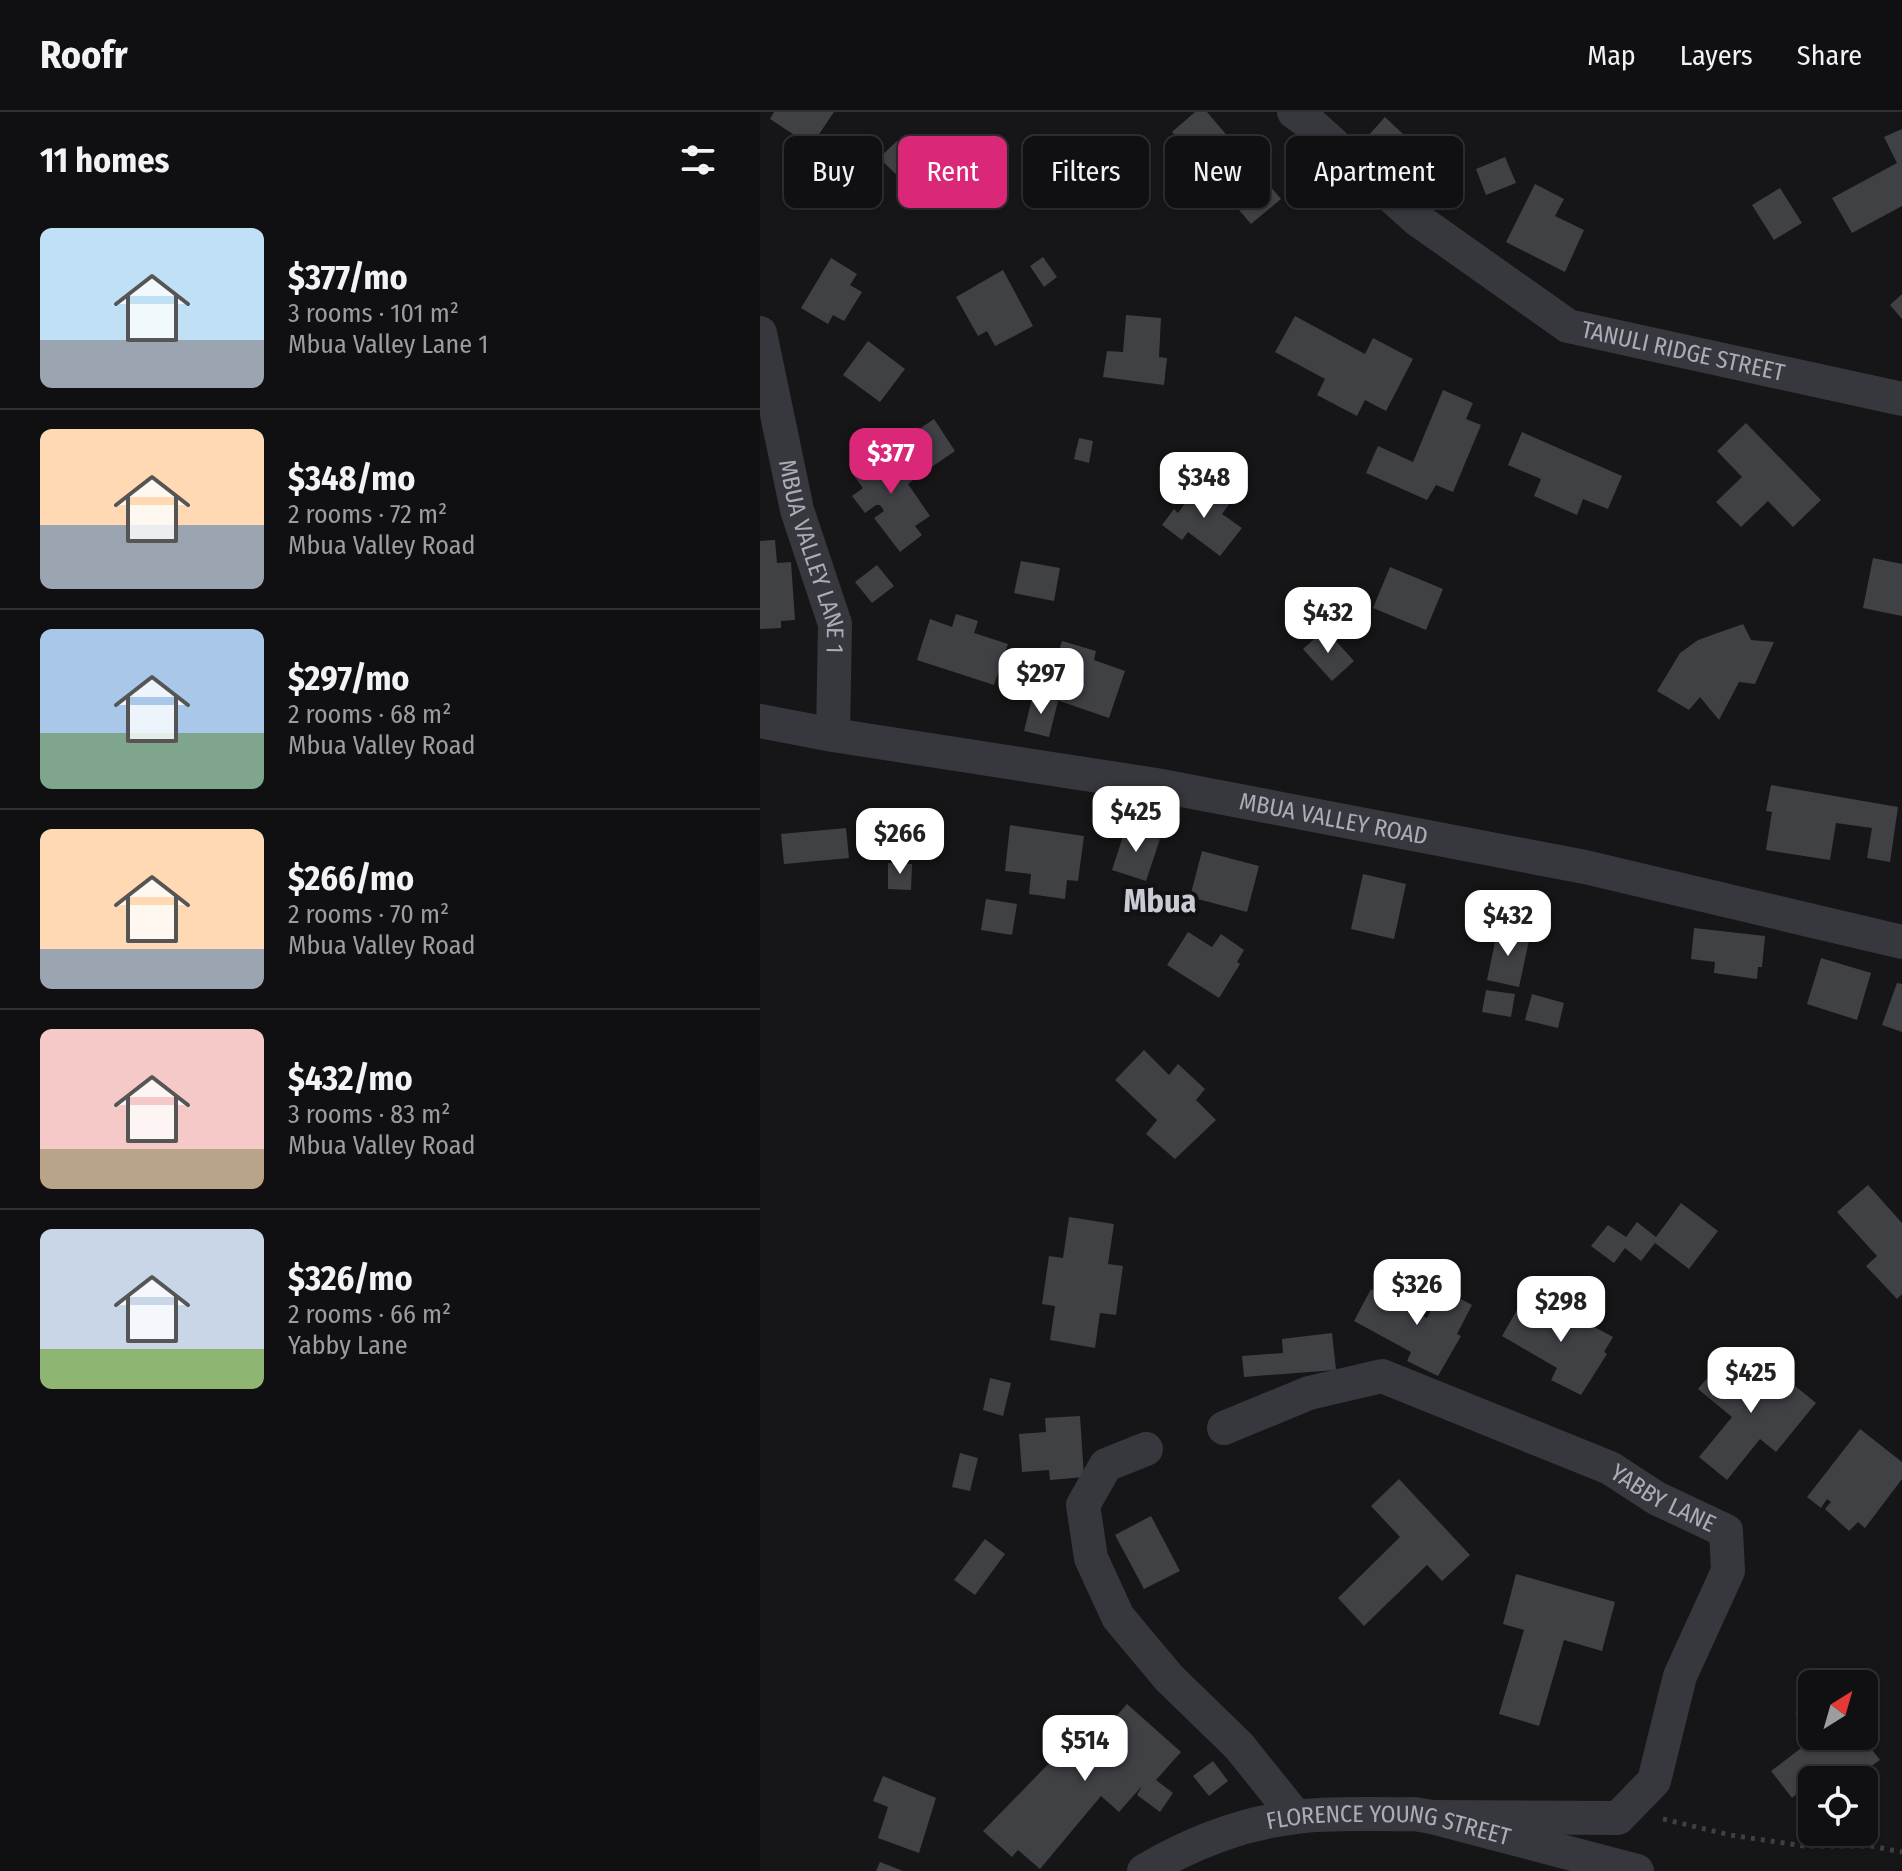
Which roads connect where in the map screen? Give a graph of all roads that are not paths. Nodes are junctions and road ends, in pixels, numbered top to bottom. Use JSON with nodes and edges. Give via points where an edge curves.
{"nodes":[{"id":1,"x":1294,"y":112,"type":"edge"},
{"id":2,"x":760,"y":333,"type":"edge"},
{"id":3,"x":1902,"y":399,"type":"edge"},
{"id":4,"x":760,"y":721,"type":"edge"},
{"id":5,"x":833,"y":735,"type":"junction"},
{"id":6,"x":1902,"y":942,"type":"edge"},
{"id":7,"x":1224,"y":1428,"type":"dead end"},
{"id":8,"x":1146,"y":1449,"type":"dead end"},
{"id":9,"x":1296,"y":1817,"type":"junction"},
{"id":10,"x":1432,"y":1817,"type":"junction"},
{"id":11,"x":1144,"y":1871,"type":"edge"},
{"id":12,"x":1637,"y":1871,"type":"edge"}],
"edges":[{"from":1,"to":3,"type":"street","name":"TANULI RIDGE STREET","via":[[1418,220],[1568,326]]},
{"from":2,"to":5,"type":"street","name":"MBUA VALLEY LANE 1","via":[[797,510],[835,624]]},
{"from":4,"to":5,"type":"street","name":"MBUA VALLEY ROAD"},
{"from":5,"to":6,"type":"street","name":"MBUA VALLEY ROAD","via":[[1156,785],[1570,864]]},
{"from":7,"to":10,"type":"street","name":"YABBY LANE","via":[[1309,1393],[1382,1376],[1610,1468],[1656,1498],[1726,1531],[1728,1571],[1680,1676],[1654,1781],[1618,1818]]},
{"from":8,"to":9,"type":"street","via":[[1106,1465],[1083,1505],[1091,1558],[1118,1617],[1169,1678],[1239,1746]]},
{"from":9,"to":10,"type":"street","name":"FLORENCE YOUNG STREET"},
{"from":9,"to":11,"type":"street","name":"FLORENCE YOUNG STREET","via":[[1230,1831]]},
{"from":10,"to":12,"type":"street","name":"FLORENCE YOUNG STREET"}]}
